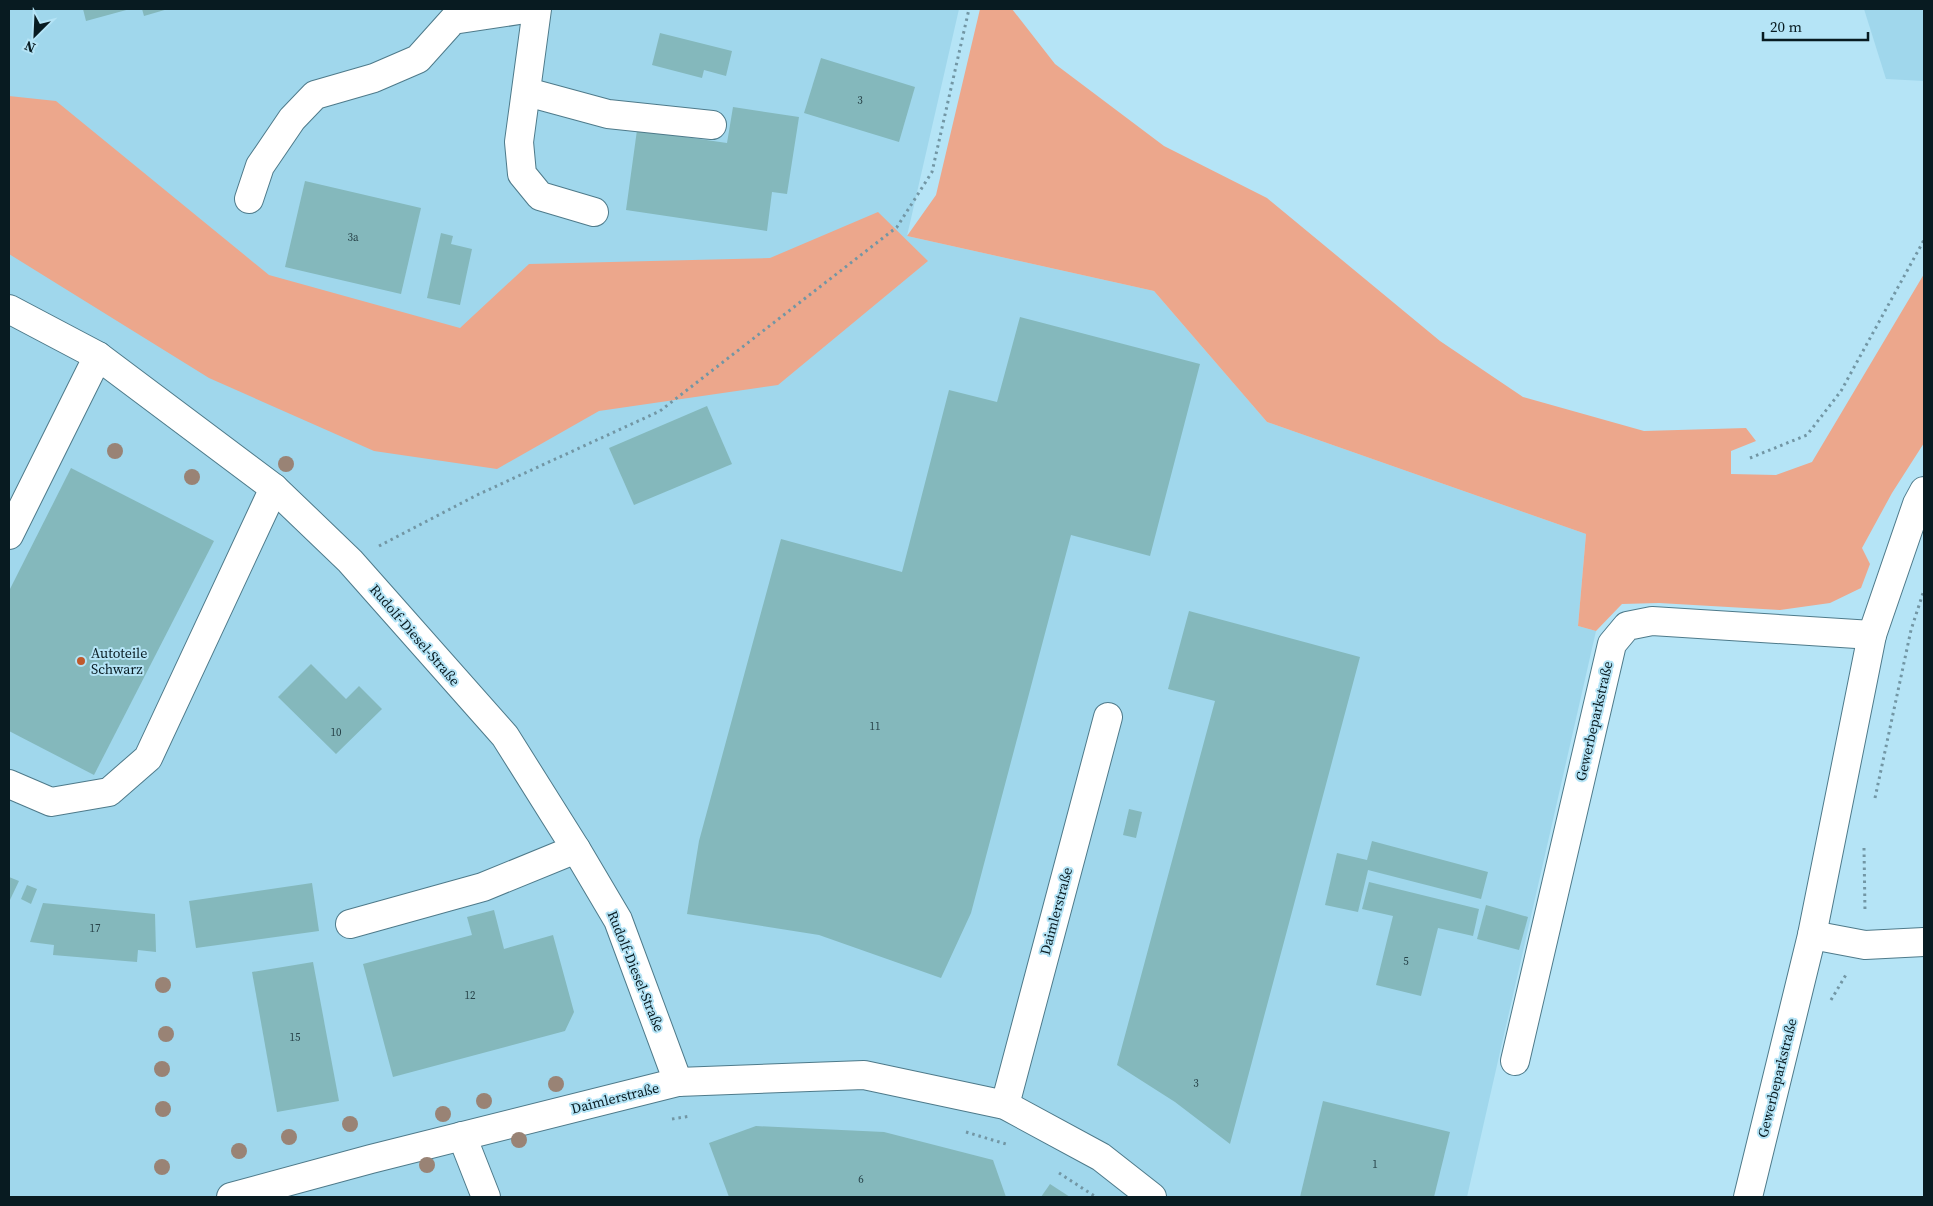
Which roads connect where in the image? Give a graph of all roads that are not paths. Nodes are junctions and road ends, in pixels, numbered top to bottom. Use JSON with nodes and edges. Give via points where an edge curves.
{"nodes":[{"id":1,"x":526,"y":9,"type":"edge"},
{"id":2,"x":538,"y":9,"type":"edge"},
{"id":3,"x":527,"y":92,"type":"junction"},
{"id":4,"x":712,"y":125,"type":"dead end"},
{"id":5,"x":249,"y":200,"type":"dead end"},
{"id":6,"x":594,"y":212,"type":"dead end"},
{"id":7,"x":9,"y":309,"type":"edge"},
{"id":8,"x":98,"y":356,"type":"junction"},
{"id":9,"x":274,"y":488,"type":"junction"},
{"id":10,"x":1924,"y":491,"type":"edge"},
{"id":11,"x":9,"y":535,"type":"edge"},
{"id":12,"x":1872,"y":636,"type":"junction"},
{"id":13,"x":1108,"y":717,"type":"dead end"},
{"id":14,"x":9,"y":784,"type":"edge"},
{"id":15,"x":576,"y":848,"type":"junction"},
{"id":16,"x":350,"y":924,"type":"dead end"},
{"id":17,"x":1812,"y":935,"type":"junction"},
{"id":18,"x":1924,"y":942,"type":"edge"},
{"id":19,"x":1515,"y":1061,"type":"dead end"},
{"id":20,"x":678,"y":1082,"type":"junction"},
{"id":21,"x":1005,"y":1105,"type":"junction"},
{"id":22,"x":462,"y":1136,"type":"junction"},
{"id":23,"x":243,"y":1196,"type":"edge"},
{"id":24,"x":486,"y":1197,"type":"edge"},
{"id":25,"x":1152,"y":1197,"type":"edge"},
{"id":26,"x":1748,"y":1197,"type":"edge"}],
"edges":[{"from":1,"to":5,"type":"street","via":[[453,20],[418,59],[374,78],[315,95],[292,119],[260,166]]},
{"from":2,"to":3,"type":"street"},
{"from":3,"to":4,"type":"street","via":[[608,114]]},
{"from":3,"to":6,"type":"street","via":[[519,142],[522,174],[540,196]]},
{"from":7,"to":8,"type":"street","name":"Rudolf-Diesel-Straße"},
{"from":8,"to":9,"type":"street","name":"Rudolf-Diesel-Straße"},
{"from":8,"to":11,"type":"street"},
{"from":9,"to":14,"type":"street","via":[[148,758],[110,792],[51,802]]},
{"from":9,"to":15,"type":"street","name":"Rudolf-Diesel-Straße","via":[[350,561],[504,736]]},
{"from":10,"to":12,"type":"street","name":"Gewerbeparkstraße"},
{"from":12,"to":17,"type":"street","name":"Gewerbeparkstraße"},
{"from":12,"to":19,"type":"street","name":"Gewerbeparkstraße","via":[[1652,621],[1627,626],[1612,644]]},
{"from":13,"to":21,"type":"street","name":"Daimlerstraße"},
{"from":15,"to":16,"type":"street","via":[[483,887]]},
{"from":15,"to":20,"type":"street","name":"Rudolf-Diesel-Straße","via":[[618,920]]},
{"from":17,"to":18,"type":"street","via":[[1865,944]]},
{"from":17,"to":26,"type":"street","name":"Gewerbeparkstraße"},
{"from":20,"to":21,"type":"street","name":"Daimlerstraße","via":[[864,1075]]},
{"from":20,"to":22,"type":"street","name":"Daimlerstraße"},
{"from":21,"to":25,"type":"street","name":"Daimlerstraße","via":[[1101,1157]]},
{"from":22,"to":23,"type":"street","name":"Daimlerstraße"},
{"from":22,"to":24,"type":"street"}]}
